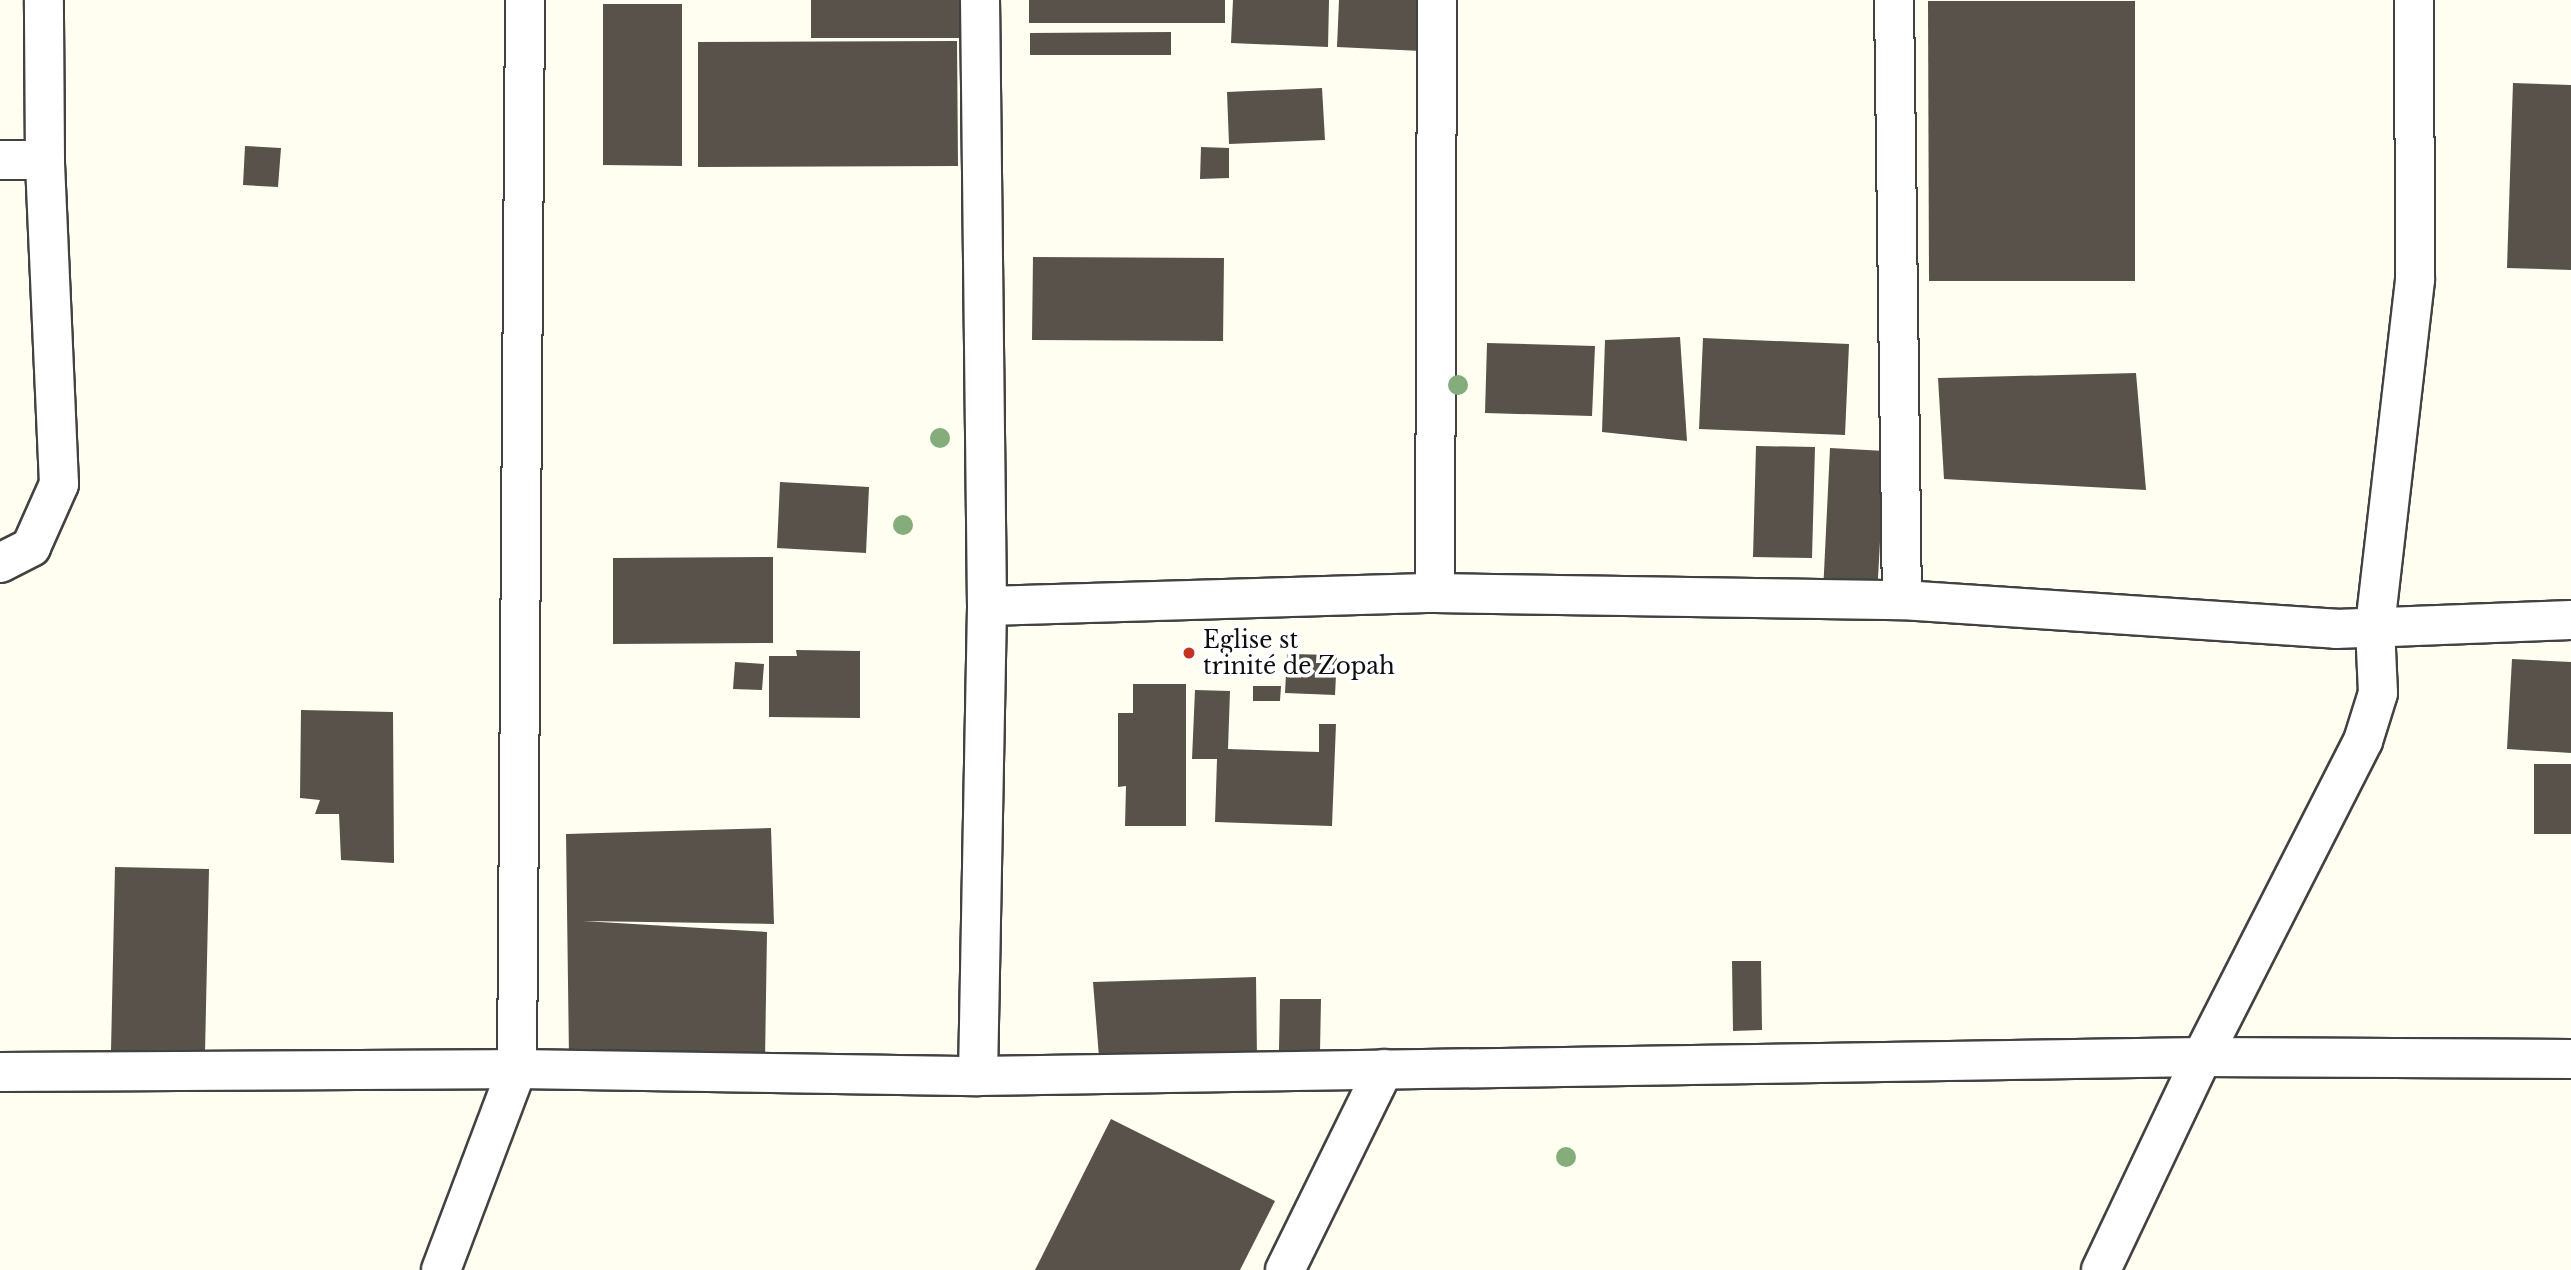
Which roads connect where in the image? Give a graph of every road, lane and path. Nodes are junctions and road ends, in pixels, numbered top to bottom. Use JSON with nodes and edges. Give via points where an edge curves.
{"nodes":[{"id":1,"x":44,"y":0,"type":"edge"},
{"id":2,"x":525,"y":0,"type":"edge"},
{"id":3,"x":980,"y":0,"type":"edge"},
{"id":4,"x":1437,"y":0,"type":"edge"},
{"id":5,"x":1894,"y":0,"type":"edge"},
{"id":6,"x":2413,"y":0,"type":"edge"},
{"id":7,"x":0,"y":160,"type":"edge"},
{"id":8,"x":45,"y":160,"type":"junction"},
{"id":9,"x":0,"y":563,"type":"edge"},
{"id":10,"x":1435,"y":593,"type":"junction"},
{"id":11,"x":1902,"y":600,"type":"junction"},
{"id":12,"x":987,"y":606,"type":"junction"},
{"id":13,"x":2571,"y":620,"type":"edge"},
{"id":14,"x":2375,"y":626,"type":"junction"},
{"id":15,"x":2202,"y":1057,"type":"junction"},
{"id":16,"x":2571,"y":1059,"type":"edge"},
{"id":17,"x":517,"y":1069,"type":"junction"},
{"id":18,"x":1384,"y":1069,"type":"junction"},
{"id":19,"x":0,"y":1072,"type":"edge"},
{"id":20,"x":978,"y":1076,"type":"junction"},
{"id":21,"x":441,"y":1270,"type":"edge"},
{"id":22,"x":1285,"y":1270,"type":"edge"},
{"id":23,"x":2101,"y":1270,"type":"edge"}],
"edges":[{"from":1,"to":8,"type":"street"},
{"from":2,"to":17,"type":"street"},
{"from":3,"to":12,"type":"street"},
{"from":4,"to":10,"type":"street"},
{"from":5,"to":11,"type":"street"},
{"from":6,"to":14,"type":"street","via":[[2415,280]]},
{"from":7,"to":8,"type":"street"},
{"from":8,"to":9,"type":"street","via":[[59,484],[31,547]]},
{"from":10,"to":11,"type":"street"},
{"from":10,"to":12,"type":"street"},
{"from":11,"to":14,"type":"street","via":[[2336,629]]},
{"from":12,"to":20,"type":"street"},
{"from":13,"to":14,"type":"street"},
{"from":14,"to":15,"type":"street","via":[[2378,693],[2363,741]]},
{"from":15,"to":16,"type":"street"},
{"from":15,"to":18,"type":"street"},
{"from":15,"to":23,"type":"street"},
{"from":17,"to":19,"type":"street"},
{"from":17,"to":20,"type":"street"},
{"from":17,"to":21,"type":"street"},
{"from":18,"to":20,"type":"street"},
{"from":18,"to":22,"type":"street"}]}
